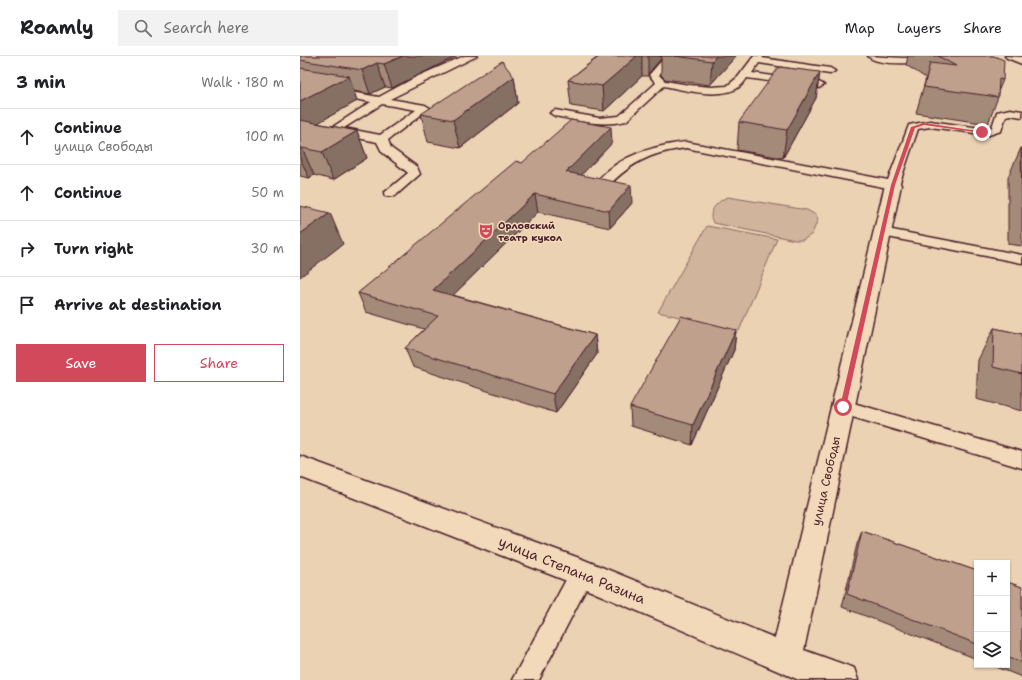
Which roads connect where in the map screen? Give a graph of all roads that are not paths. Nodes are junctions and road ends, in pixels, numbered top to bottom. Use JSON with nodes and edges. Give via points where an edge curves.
{"nodes":[{"id":1,"x":472,"y":56,"type":"edge"},
{"id":2,"x":665,"y":56,"type":"edge"},
{"id":3,"x":874,"y":56,"type":"edge"},
{"id":4,"x":954,"y":56,"type":"edge"},
{"id":5,"x":1011,"y":56,"type":"edge"},
{"id":6,"x":757,"y":58,"type":"edge"},
{"id":7,"x":1022,"y":61,"type":"edge"},
{"id":8,"x":830,"y":71,"type":"dead end"},
{"id":9,"x":744,"y":75,"type":"junction"},
{"id":10,"x":662,"y":83,"type":"junction"},
{"id":11,"x":819,"y":85,"type":"dead end"},
{"id":12,"x":300,"y":86,"type":"edge"},
{"id":13,"x":381,"y":100,"type":"junction"},
{"id":14,"x":555,"y":113,"type":"dead end"},
{"id":15,"x":1022,"y":114,"type":"edge"},
{"id":16,"x":382,"y":139,"type":"junction"},
{"id":17,"x":893,"y":185,"type":"junction"},
{"id":18,"x":597,"y":189,"type":"edge"},
{"id":19,"x":390,"y":193,"type":"dead end"},
{"id":20,"x":882,"y":232,"type":"junction"},
{"id":21,"x":1022,"y":259,"type":"edge"},
{"id":22,"x":843,"y":407,"type":"junction"},
{"id":23,"x":1022,"y":460,"type":"edge"},
{"id":24,"x":300,"y":466,"type":"edge"},
{"id":25,"x":582,"y":573,"type":"junction"},
{"id":26,"x":786,"y":659,"type":"junction"},
{"id":27,"x":525,"y":680,"type":"edge"},
{"id":28,"x":842,"y":680,"type":"edge"}],
"edges":[{"from":1,"to":13,"type":"lane"},
{"from":2,"to":10,"type":"lane","via":[[668,59],[654,75]]},
{"from":3,"to":4,"type":"street","via":[[904,61]]},
{"from":5,"to":7,"type":"street"},
{"from":6,"to":8,"type":"lane"},
{"from":6,"to":9,"type":"lane"},
{"from":9,"to":10,"type":"lane","via":[[735,86],[718,90]]},
{"from":9,"to":11,"type":"lane"},
{"from":10,"to":14,"type":"lane","via":[[622,119],[598,121]]},
{"from":12,"to":13,"type":"lane"},
{"from":13,"to":16,"type":"lane","via":[[425,108]]},
{"from":13,"to":16,"type":"lane","via":[[334,130]]},
{"from":15,"to":17,"type":"lane","via":[[1001,114],[996,129],[989,132],[930,124],[913,127]]},
{"from":16,"to":19,"type":"lane","via":[[386,150],[413,170],[414,174]]},
{"from":17,"to":18,"type":"lane","via":[[686,145],[659,150],[628,162]]},
{"from":17,"to":20,"type":"street","name":"улица Свободы"},
{"from":20,"to":21,"type":"lane"},
{"from":20,"to":22,"type":"street","name":"улица Свободы"},
{"from":22,"to":23,"type":"lane"},
{"from":22,"to":26,"type":"street","name":"улица Свободы"},
{"from":24,"to":25,"type":"street","name":"улица Степана Разина"},
{"from":25,"to":26,"type":"street","name":"улица Степана Разина"},
{"from":25,"to":27,"type":"lane"},
{"from":26,"to":28,"type":"street","name":"улица Степана Разина"}]}
